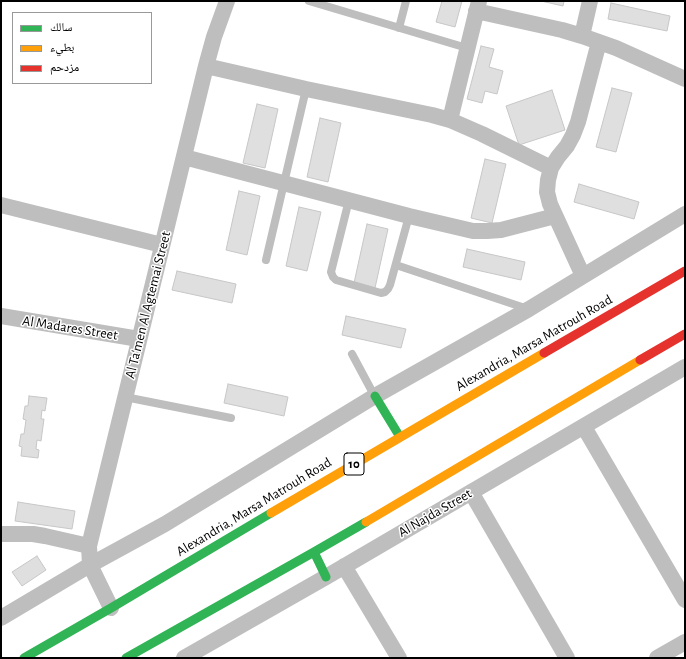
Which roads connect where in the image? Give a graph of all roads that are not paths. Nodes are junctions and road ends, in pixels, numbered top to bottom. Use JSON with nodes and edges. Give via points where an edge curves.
{"nodes":[{"id":1,"x":227,"y":1,"type":"edge"},
{"id":2,"x":309,"y":1,"type":"edge"},
{"id":3,"x":406,"y":1,"type":"edge"},
{"id":4,"x":590,"y":1,"type":"edge"},
{"id":5,"x":478,"y":6,"type":"edge"},
{"id":6,"x":399,"y":28,"type":"junction"},
{"id":7,"x":582,"y":36,"type":"junction"},
{"id":8,"x":599,"y":42,"type":"junction"},
{"id":9,"x":467,"y":48,"type":"junction"},
{"id":10,"x":206,"y":66,"type":"junction"},
{"id":11,"x":685,"y":79,"type":"edge"},
{"id":12,"x":306,"y":89,"type":"junction"},
{"id":13,"x":450,"y":120,"type":"junction"},
{"id":14,"x":184,"y":157,"type":"junction"},
{"id":15,"x":551,"y":168,"type":"junction"},
{"id":16,"x":284,"y":183,"type":"junction"},
{"id":17,"x":349,"y":200,"type":"junction"},
{"id":18,"x":1,"y":205,"type":"edge"},
{"id":19,"x":685,"y":214,"type":"edge"},
{"id":20,"x":410,"y":216,"type":"junction"},
{"id":21,"x":555,"y":216,"type":"junction"},
{"id":22,"x":162,"y":245,"type":"junction"},
{"id":23,"x":266,"y":260,"type":"dead end"},
{"id":24,"x":396,"y":265,"type":"junction"},
{"id":25,"x":685,"y":271,"type":"edge"},
{"id":26,"x":583,"y":276,"type":"junction"},
{"id":27,"x":529,"y":309,"type":"junction"},
{"id":28,"x":1,"y":316,"type":"edge"},
{"id":29,"x":685,"y":334,"type":"edge"},
{"id":30,"x":139,"y":339,"type":"junction"},
{"id":31,"x":352,"y":354,"type":"dead end"},
{"id":32,"x":685,"y":367,"type":"edge"},
{"id":33,"x":375,"y":396,"type":"junction"},
{"id":34,"x":125,"y":397,"type":"junction"},
{"id":35,"x":232,"y":418,"type":"dead end"},
{"id":36,"x":584,"y":427,"type":"junction"},
{"id":37,"x":400,"y":437,"type":"junction"},
{"id":38,"x":471,"y":492,"type":"junction"},
{"id":39,"x":1,"y":534,"type":"edge"},
{"id":40,"x":89,"y":546,"type":"junction"},
{"id":41,"x":314,"y":552,"type":"junction"},
{"id":42,"x":90,"y":565,"type":"junction"},
{"id":43,"x":344,"y":566,"type":"junction"},
{"id":44,"x":326,"y":577,"type":"junction"},
{"id":45,"x":685,"y":600,"type":"edge"},
{"id":46,"x":111,"y":608,"type":"junction"},
{"id":47,"x":1,"y":618,"type":"edge"},
{"id":48,"x":685,"y":642,"type":"edge"},
{"id":49,"x":24,"y":658,"type":"edge"},
{"id":50,"x":126,"y":658,"type":"edge"},
{"id":51,"x":184,"y":658,"type":"edge"},
{"id":52,"x":399,"y":658,"type":"edge"},
{"id":53,"x":567,"y":658,"type":"edge"},
{"id":54,"x":657,"y":658,"type":"edge"}],
"edges":[{"from":1,"to":10,"type":"street","name":"Al Ta'men Al Agtemai Street"},
{"from":2,"to":6,"type":"lane"},
{"from":3,"to":6,"type":"lane"},
{"from":4,"to":7,"type":"street"},
{"from":5,"to":7,"type":"street"},
{"from":5,"to":9,"type":"street"},
{"from":6,"to":9,"type":"lane"},
{"from":7,"to":8,"type":"street"},
{"from":8,"to":11,"type":"street"},
{"from":8,"to":15,"type":"street","via":[[574,135]]},
{"from":9,"to":13,"type":"street"},
{"from":10,"to":12,"type":"street"},
{"from":10,"to":14,"type":"street","name":"Al Ta'men Al Agtemai Street"},
{"from":12,"to":13,"type":"street"},
{"from":12,"to":16,"type":"lane"},
{"from":13,"to":15,"type":"street"},
{"from":14,"to":16,"type":"street"},
{"from":14,"to":22,"type":"street","name":"Al Ta'men Al Agtemai Street"},
{"from":15,"to":21,"type":"street","via":[[547,192]]},
{"from":16,"to":17,"type":"street"},
{"from":16,"to":23,"type":"lane"},
{"from":17,"to":20,"type":"street"},
{"from":17,"to":24,"type":"lane","via":[[331,272],[333,277],[380,293],[388,289]]},
{"from":18,"to":22,"type":"street"},
{"from":19,"to":26,"type":"street"},
{"from":20,"to":21,"type":"street","via":[[487,232]]},
{"from":20,"to":24,"type":"lane"},
{"from":21,"to":26,"type":"street"},
{"from":22,"to":30,"type":"street","name":"Al Ta'men Al Agtemai Street"},
{"from":24,"to":27,"type":"lane"},
{"from":25,"to":37,"type":"main road","name":"Alexandria, Marsa Matrouh Road","number":"10"},
{"from":26,"to":27,"type":"street"},
{"from":27,"to":33,"type":"street"},
{"from":28,"to":30,"type":"street","name":"Al Madares Street"},
{"from":29,"to":41,"type":"main road"},
{"from":30,"to":34,"type":"street","name":"Al Ta'men Al Agtemai Street"},
{"from":31,"to":33,"type":"lane"},
{"from":32,"to":36,"type":"street","name":"Al Najda Street"},
{"from":33,"to":37,"type":"main road"},
{"from":33,"to":42,"type":"street","via":[[165,524]]},
{"from":34,"to":35,"type":"lane"},
{"from":34,"to":40,"type":"street","name":"Al Ta'men Al Agtemai Street"},
{"from":36,"to":38,"type":"street","name":"Al Najda Street"},
{"from":36,"to":45,"type":"street"},
{"from":37,"to":46,"type":"main road","name":"Alexandria, Marsa Matrouh Road","number":"10"},
{"from":38,"to":43,"type":"street","name":"Al Najda Street"},
{"from":38,"to":53,"type":"street"},
{"from":39,"to":40,"type":"street","via":[[33,534]]},
{"from":40,"to":42,"type":"street","name":"Al Ta'men Al Agtemai Street"},
{"from":41,"to":44,"type":"main road"},
{"from":41,"to":50,"type":"main road"},
{"from":42,"to":46,"type":"street","name":"Al Ta'men Al Agtemai Street"},
{"from":42,"to":47,"type":"street"},
{"from":43,"to":44,"type":"street","name":"Al Najda Street"},
{"from":43,"to":52,"type":"street"},
{"from":44,"to":51,"type":"street","name":"Al Najda Street"},
{"from":46,"to":49,"type":"main road","name":"Alexandria, Marsa Matrouh Road","number":"10"},
{"from":48,"to":54,"type":"street"}]}
